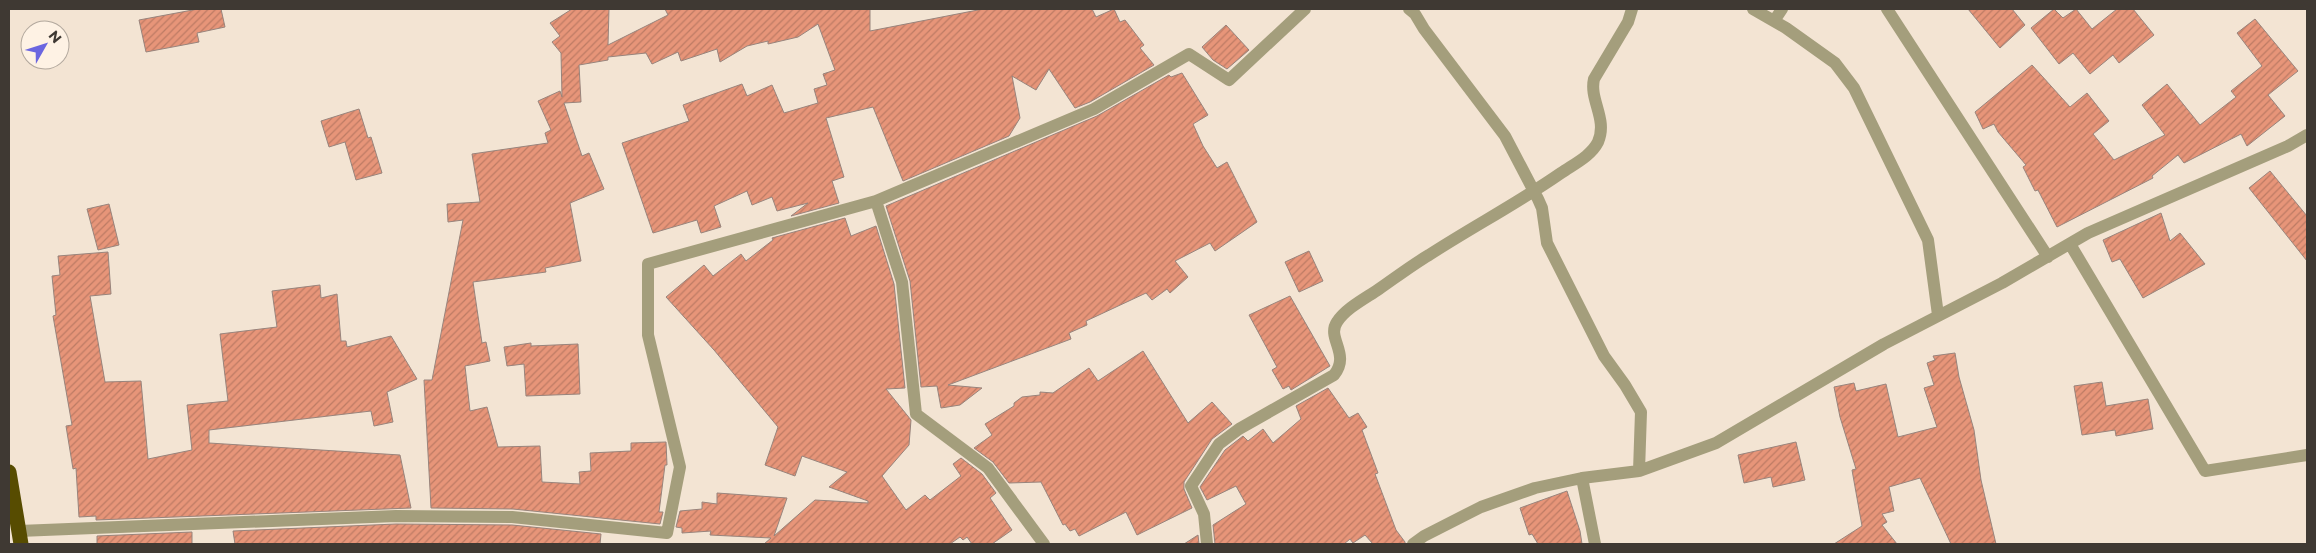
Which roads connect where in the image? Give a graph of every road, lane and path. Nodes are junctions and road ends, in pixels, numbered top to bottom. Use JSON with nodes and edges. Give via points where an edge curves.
{"nodes":[{"id":1,"x":1305,"y":9,"type":"edge"},
{"id":2,"x":1409,"y":9,"type":"edge"},
{"id":3,"x":1632,"y":9,"type":"edge"},
{"id":4,"x":1753,"y":9,"type":"edge"},
{"id":5,"x":1782,"y":9,"type":"edge"},
{"id":6,"x":1887,"y":9,"type":"edge"},
{"id":7,"x":1774,"y":21,"type":"junction"},
{"id":8,"x":2307,"y":135,"type":"edge"},
{"id":9,"x":1534,"y":192,"type":"junction"},
{"id":10,"x":876,"y":201,"type":"junction"},
{"id":11,"x":2070,"y":244,"type":"junction"},
{"id":12,"x":2048,"y":257,"type":"junction"},
{"id":13,"x":1938,"y":316,"type":"junction"},
{"id":14,"x":2307,"y":455,"type":"edge"},
{"id":15,"x":1639,"y":471,"type":"junction"},
{"id":16,"x":9,"y":472,"type":"edge"},
{"id":17,"x":1582,"y":478,"type":"junction"},
{"id":18,"x":20,"y":538,"type":"edge"},
{"id":19,"x":1044,"y":544,"type":"edge"},
{"id":20,"x":1207,"y":544,"type":"edge"},
{"id":21,"x":1413,"y":544,"type":"edge"},
{"id":22,"x":1595,"y":544,"type":"edge"}],
"edges":[{"from":1,"to":10,"type":"street","via":[[1229,80],[1189,54],[1094,109]]},
{"from":2,"to":9,"type":"street","via":[[1505,136]]},
{"from":3,"to":9,"type":"street","via":[[1592,86],[1602,122],[1599,140],[1592,152]]},
{"from":4,"to":7,"type":"street"},
{"from":5,"to":7,"type":"street"},
{"from":6,"to":12,"type":"street"},
{"from":7,"to":13,"type":"street","via":[[1835,62],[1854,88],[1928,240]]},
{"from":8,"to":11,"type":"street"},
{"from":9,"to":15,"type":"street","via":[[1542,208],[1547,243],[1604,356],[1640,412]]},
{"from":9,"to":20,"type":"street","via":[[1428,255],[1348,310],[1336,322],[1335,332],[1342,358],[1334,375],[1239,429],[1220,444],[1191,486],[1204,514]]},
{"from":10,"to":18,"type":"street","via":[[648,264],[648,334],[680,467],[667,533],[512,518],[396,516]]},
{"from":10,"to":19,"type":"street","via":[[902,282],[916,414],[988,468]]},
{"from":11,"to":12,"type":"street"},
{"from":11,"to":14,"type":"street","via":[[2205,471]]},
{"from":12,"to":13,"type":"street"},
{"from":13,"to":15,"type":"street","via":[[1884,344],[1716,443]]},
{"from":15,"to":17,"type":"street"},
{"from":16,"to":18,"type":"highway"},
{"from":17,"to":21,"type":"street","via":[[1535,488],[1480,507]]},
{"from":17,"to":22,"type":"street"}]}
